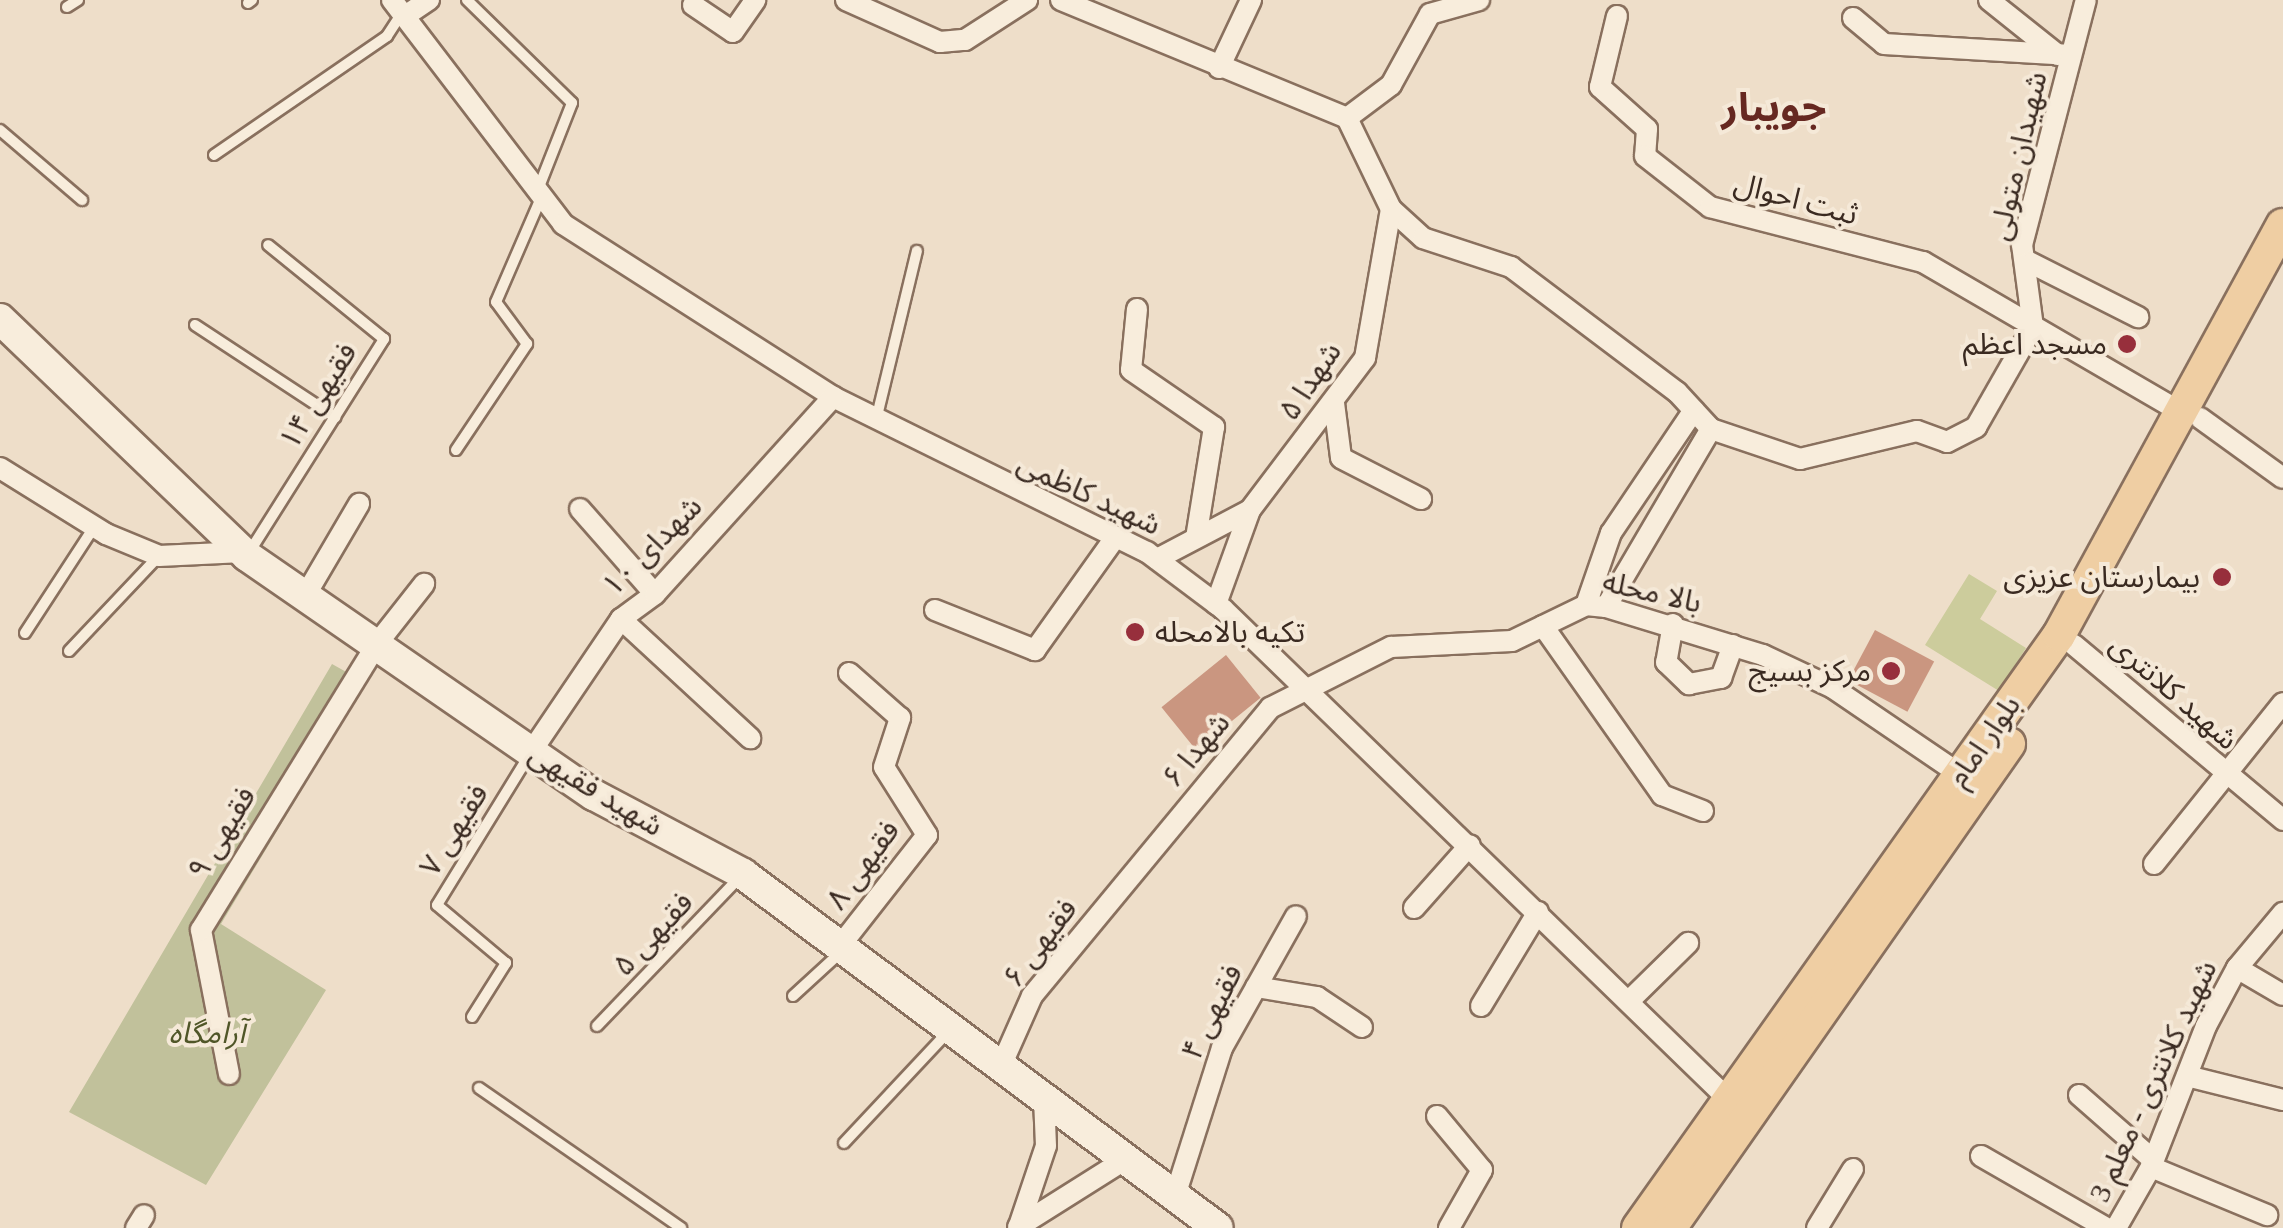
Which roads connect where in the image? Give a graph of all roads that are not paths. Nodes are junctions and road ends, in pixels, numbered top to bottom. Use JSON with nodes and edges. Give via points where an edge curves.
{"nodes":[{"id":1,"x":78,"y":0,"type":"edge"},
{"id":2,"x":429,"y":0,"type":"edge"},
{"id":3,"x":467,"y":0,"type":"edge"},
{"id":4,"x":755,"y":0,"type":"edge"},
{"id":5,"x":846,"y":0,"type":"edge"},
{"id":6,"x":1027,"y":0,"type":"edge"},
{"id":7,"x":1062,"y":0,"type":"edge"},
{"id":8,"x":1251,"y":0,"type":"edge"},
{"id":9,"x":1479,"y":0,"type":"edge"},
{"id":10,"x":1988,"y":0,"type":"edge"},
{"id":11,"x":2086,"y":0,"type":"edge"},
{"id":12,"x":693,"y":5,"type":"dead end"},
{"id":13,"x":67,"y":7,"type":"dead end"},
{"id":14,"x":1114,"y":9,"type":"edge"},
{"id":15,"x":400,"y":10,"type":"edge"},
{"id":16,"x":1618,"y":16,"type":"dead end"},
{"id":17,"x":1854,"y":18,"type":"dead end"},
{"id":18,"x":2065,"y":55,"type":"junction"},
{"id":19,"x":1219,"y":68,"type":"junction"},
{"id":20,"x":1347,"y":118,"type":"junction"},
{"id":21,"x":0,"y":130,"type":"edge"},
{"id":22,"x":214,"y":155,"type":"dead end"},
{"id":23,"x":539,"y":195,"type":"junction"},
{"id":24,"x":82,"y":200,"type":"dead end"},
{"id":25,"x":1391,"y":210,"type":"junction"},
{"id":26,"x":2283,"y":225,"type":"edge"},
{"id":27,"x":268,"y":244,"type":"dead end"},
{"id":28,"x":917,"y":251,"type":"dead end"},
{"id":29,"x":2025,"y":260,"type":"junction"},
{"id":30,"x":2283,"y":263,"type":"edge"},
{"id":31,"x":1137,"y":309,"type":"dead end"},
{"id":32,"x":2138,"y":317,"type":"dead end"},
{"id":33,"x":0,"y":319,"type":"edge"},
{"id":34,"x":195,"y":325,"type":"dead end"},
{"id":35,"x":2033,"y":328,"type":"junction"},
{"id":36,"x":833,"y":396,"type":"junction"},
{"id":37,"x":1334,"y":403,"type":"junction"},
{"id":38,"x":1694,"y":410,"type":"junction"},
{"id":39,"x":335,"y":416,"type":"junction"},
{"id":40,"x":2191,"y":416,"type":"junction"},
{"id":41,"x":876,"y":420,"type":"junction"},
{"id":42,"x":1710,"y":429,"type":"junction"},
{"id":43,"x":456,"y":450,"type":"dead end"},
{"id":44,"x":0,"y":468,"type":"edge"},
{"id":45,"x":2283,"y":478,"type":"edge"},
{"id":46,"x":1421,"y":499,"type":"dead end"},
{"id":47,"x":359,"y":504,"type":"dead end"},
{"id":48,"x":580,"y":509,"type":"dead end"},
{"id":49,"x":1250,"y":510,"type":"junction"},
{"id":50,"x":94,"y":526,"type":"junction"},
{"id":51,"x":1115,"y":538,"type":"junction"},
{"id":52,"x":1196,"y":538,"type":"junction"},
{"id":53,"x":245,"y":554,"type":"junction"},
{"id":54,"x":159,"y":556,"type":"junction"},
{"id":55,"x":1156,"y":560,"type":"junction"},
{"id":56,"x":424,"y":584,"type":"dead end"},
{"id":57,"x":655,"y":594,"type":"junction"},
{"id":58,"x":305,"y":596,"type":"junction"},
{"id":59,"x":1216,"y":604,"type":"junction"},
{"id":60,"x":1596,"y":606,"type":"junction"},
{"id":61,"x":934,"y":610,"type":"dead end"},
{"id":62,"x":621,"y":618,"type":"junction"},
{"id":63,"x":1673,"y":624,"type":"junction"},
{"id":64,"x":1543,"y":626,"type":"junction"},
{"id":65,"x":25,"y":633,"type":"dead end"},
{"id":66,"x":2066,"y":640,"type":"junction"},
{"id":67,"x":376,"y":644,"type":"junction"},
{"id":68,"x":1733,"y":645,"type":"junction"},
{"id":69,"x":69,"y":652,"type":"dead end"},
{"id":70,"x":849,"y":673,"type":"dead end"},
{"id":71,"x":1309,"y":686,"type":"junction"},
{"id":72,"x":2283,"y":703,"type":"edge"},
{"id":73,"x":750,"y":738,"type":"dead end"},
{"id":74,"x":532,"y":752,"type":"junction"},
{"id":75,"x":2224,"y":774,"type":"junction"},
{"id":76,"x":1960,"y":775,"type":"junction"},
{"id":77,"x":1703,"y":811,"type":"dead end"},
{"id":78,"x":2283,"y":820,"type":"edge"},
{"id":79,"x":1470,"y":846,"type":"junction"},
{"id":80,"x":1140,"y":864,"type":"joint"},
{"id":81,"x":2154,"y":864,"type":"dead end"},
{"id":82,"x":743,"y":874,"type":"junction"},
{"id":83,"x":1414,"y":908,"type":"dead end"},
{"id":84,"x":1538,"y":912,"type":"junction"},
{"id":85,"x":2283,"y":913,"type":"edge"},
{"id":86,"x":1296,"y":916,"type":"dead end"},
{"id":87,"x":1688,"y":943,"type":"dead end"},
{"id":88,"x":842,"y":947,"type":"junction"},
{"id":89,"x":2237,"y":968,"type":"junction"},
{"id":90,"x":1256,"y":987,"type":"junction"},
{"id":91,"x":2283,"y":995,"type":"edge"},
{"id":92,"x":793,"y":996,"type":"dead end"},
{"id":93,"x":1629,"y":1001,"type":"junction"},
{"id":94,"x":1481,"y":1006,"type":"dead end"},
{"id":95,"x":472,"y":1016,"type":"dead end"},
{"id":96,"x":597,"y":1026,"type":"dead end"},
{"id":97,"x":1362,"y":1027,"type":"dead end"},
{"id":98,"x":951,"y":1029,"type":"junction"},
{"id":99,"x":1001,"y":1066,"type":"junction"},
{"id":100,"x":229,"y":1074,"type":"dead end"},
{"id":101,"x":2187,"y":1076,"type":"junction"},
{"id":102,"x":479,"y":1088,"type":"dead end"},
{"id":103,"x":2078,"y":1095,"type":"dead end"},
{"id":104,"x":1044,"y":1098,"type":"junction"},
{"id":105,"x":1728,"y":1099,"type":"junction"},
{"id":106,"x":2283,"y":1100,"type":"edge"},
{"id":107,"x":1437,"y":1116,"type":"dead end"},
{"id":108,"x":844,"y":1143,"type":"dead end"},
{"id":109,"x":1980,"y":1156,"type":"dead end"},
{"id":110,"x":1126,"y":1159,"type":"junction"},
{"id":111,"x":2151,"y":1163,"type":"junction"},
{"id":112,"x":1853,"y":1168,"type":"dead end"},
{"id":113,"x":1175,"y":1196,"type":"junction"},
{"id":114,"x":2267,"y":1215,"type":"dead end"},
{"id":115,"x":1665,"y":1222,"type":"edge"},
{"id":116,"x":1018,"y":1227,"type":"edge"},
{"id":117,"x":681,"y":1228,"type":"edge"},
{"id":118,"x":1218,"y":1228,"type":"edge"},
{"id":119,"x":1449,"y":1228,"type":"edge"},
{"id":120,"x":1817,"y":1228,"type":"edge"},
{"id":121,"x":2106,"y":1228,"type":"edge"},
{"id":122,"x":2116,"y":1228,"type":"edge"}],
"edges":[{"from":1,"to":13,"type":"lane"},
{"from":2,"to":15,"type":"street"},
{"from":3,"to":23,"type":"lane","via":[[572,103]]},
{"from":4,"to":12,"type":"street","via":[[733,32]]},
{"from":5,"to":6,"type":"street","via":[[940,42],[964,40]]},
{"from":7,"to":14,"type":"street"},
{"from":8,"to":19,"type":"street"},
{"from":9,"to":20,"type":"street","via":[[1430,14],[1391,84]]},
{"from":10,"to":18,"type":"street"},
{"from":11,"to":18,"type":"street","name":"شهیدان متولی"},
{"from":14,"to":19,"type":"street"},
{"from":15,"to":22,"type":"lane","via":[[387,36]]},
{"from":15,"to":23,"type":"street","name":"شهید کاظمی"},
{"from":16,"to":35,"type":"street","name":"ثبت احوال","via":[[1600,87],[1647,129],[1646,156],[1710,207],[1922,262]]},
{"from":17,"to":18,"type":"street","via":[[1884,44]]},
{"from":18,"to":29,"type":"street","name":"شهیدان متولی"},
{"from":19,"to":20,"type":"street"},
{"from":20,"to":25,"type":"street"},
{"from":21,"to":24,"type":"lane"},
{"from":23,"to":36,"type":"street","name":"شهید کاظمی","via":[[563,224],[632,274]]},
{"from":23,"to":43,"type":"lane","via":[[496,302],[528,344]]},
{"from":25,"to":37,"type":"street","name":"شهدا ۵","via":[[1365,358]]},
{"from":25,"to":38,"type":"street","via":[[1424,238],[1510,267]]},
{"from":26,"to":40,"type":"main road","name":"بلوار امام"},
{"from":27,"to":39,"type":"lane","name":"فقیهی ۱۴","via":[[384,340]]},
{"from":28,"to":41,"type":"lane"},
{"from":29,"to":32,"type":"street"},
{"from":29,"to":35,"type":"street","name":"شهیدان متولی"},
{"from":30,"to":40,"type":"main road","name":"بلوار امام"},
{"from":31,"to":52,"type":"street","via":[[1131,370],[1214,427]]},
{"from":33,"to":53,"type":"main road","name":"شهید فقیهی"},
{"from":34,"to":39,"type":"lane"},
{"from":35,"to":40,"type":"street"},
{"from":35,"to":42,"type":"street","via":[[1976,427],[1947,442],[1917,432],[1800,459]]},
{"from":36,"to":41,"type":"street","name":"شهید کاظمی"},
{"from":36,"to":57,"type":"street","name":"شهدای ۱۰"},
{"from":37,"to":46,"type":"street","via":[[1341,458]]},
{"from":37,"to":49,"type":"street","name":"شهدا ۵"},
{"from":38,"to":42,"type":"street"},
{"from":38,"to":60,"type":"street","via":[[1611,532]]},
{"from":39,"to":53,"type":"lane","name":"فقیهی ۱۴"},
{"from":40,"to":45,"type":"street"},
{"from":40,"to":66,"type":"main road","name":"بلوار امام"},
{"from":41,"to":51,"type":"street","name":"شهید کاظمی"},
{"from":42,"to":60,"type":"street"},
{"from":44,"to":50,"type":"street"},
{"from":47,"to":58,"type":"street"},
{"from":48,"to":57,"type":"street"},
{"from":49,"to":52,"type":"street","name":"شهدا ۵"},
{"from":49,"to":59,"type":"street","name":"شهدا ۵"},
{"from":50,"to":54,"type":"street"},
{"from":50,"to":65,"type":"lane"},
{"from":51,"to":55,"type":"street","name":"شهید کاظمی"},
{"from":51,"to":61,"type":"street","via":[[1034,650]]},
{"from":52,"to":55,"type":"street","name":"شهدا ۵"},
{"from":53,"to":54,"type":"street"},
{"from":53,"to":58,"type":"main road","name":"شهید فقیهی"},
{"from":54,"to":69,"type":"lane"},
{"from":55,"to":59,"type":"street","name":"شهید کاظمی"},
{"from":56,"to":67,"type":"street","name":"فقیهی ۹"},
{"from":57,"to":62,"type":"street","name":"شهدای ۱۰"},
{"from":58,"to":67,"type":"main road","name":"شهید فقیهی"},
{"from":59,"to":71,"type":"street","name":"شهید کاظمی"},
{"from":60,"to":63,"type":"street","name":"بالا محله"},
{"from":60,"to":64,"type":"street","name":"بالا محله"},
{"from":62,"to":73,"type":"street"},
{"from":62,"to":74,"type":"street","name":"شهدای ۱۰"},
{"from":63,"to":68,"type":"street","name":"بالا محله"},
{"from":63,"to":68,"type":"street","via":[[1666,662],[1689,684],[1721,678]]},
{"from":64,"to":71,"type":"street","name":"بالا محله","via":[[1512,641],[1391,648]]},
{"from":64,"to":77,"type":"street","via":[[1662,795]]},
{"from":66,"to":75,"type":"street","name":"شهید کلانتری"},
{"from":66,"to":76,"type":"main road","name":"بلوار امام"},
{"from":66,"to":115,"type":"main road","name":"بلوار امام"},
{"from":67,"to":74,"type":"main road","name":"شهید فقیهی"},
{"from":67,"to":100,"type":"street","name":"فقیهی ۹","via":[[201,930]]},
{"from":68,"to":76,"type":"street","name":"بالا محله","via":[[1833,688]]},
{"from":70,"to":88,"type":"street","name":"فقیهی ۸","via":[[900,718],[884,767],[927,835]]},
{"from":71,"to":79,"type":"street","name":"شهید کاظمی"},
{"from":71,"to":80,"type":"street","name":"شهدا ۶","via":[[1270,708]]},
{"from":72,"to":75,"type":"street"},
{"from":74,"to":82,"type":"main road","name":"شهید فقیهی","via":[[594,795]]},
{"from":74,"to":95,"type":"lane","name":"فقیهی ۷","via":[[437,905],[506,963]]},
{"from":75,"to":78,"type":"street","name":"شهید کلانتری"},
{"from":75,"to":81,"type":"street"},
{"from":76,"to":105,"type":"main road","name":"بلوار امام"},
{"from":79,"to":83,"type":"street"},
{"from":79,"to":84,"type":"street","name":"شهید کاظمی"},
{"from":80,"to":99,"type":"street","name":"فقیهی ۶","via":[[1032,996]]},
{"from":82,"to":88,"type":"main road","name":"شهید فقیهی"},
{"from":82,"to":96,"type":"lane","name":"فقیهی ۵"},
{"from":84,"to":93,"type":"street","name":"شهید کاظمی"},
{"from":84,"to":94,"type":"street"},
{"from":85,"to":89,"type":"street","name":"شهید کلانتری - معلم 3"},
{"from":86,"to":90,"type":"street","name":"فقیهی ۴"},
{"from":87,"to":93,"type":"street"},
{"from":88,"to":92,"type":"lane"},
{"from":88,"to":98,"type":"main road","name":"شهید فقیهی"},
{"from":89,"to":91,"type":"street"},
{"from":89,"to":101,"type":"street","name":"شهید کلانتری - معلم 3"},
{"from":90,"to":97,"type":"street","via":[[1317,997]]},
{"from":90,"to":113,"type":"street","name":"فقیهی ۴","via":[[1222,1048]]},
{"from":93,"to":105,"type":"street","name":"شهید کاظمی"},
{"from":98,"to":99,"type":"main road","name":"شهید فقیهی"},
{"from":98,"to":108,"type":"lane"},
{"from":99,"to":104,"type":"main road","name":"شهید فقیهی"},
{"from":101,"to":106,"type":"street"},
{"from":101,"to":111,"type":"street","name":"شهید کلانتری - معلم 3"},
{"from":102,"to":117,"type":"lane"},
{"from":103,"to":111,"type":"street"},
{"from":104,"to":110,"type":"main road","name":"شهید فقیهی"},
{"from":104,"to":116,"type":"street","via":[[1046,1146]]},
{"from":105,"to":115,"type":"main road","name":"بلوار امام"},
{"from":107,"to":119,"type":"street","via":[[1482,1170]]},
{"from":109,"to":121,"type":"street"},
{"from":110,"to":113,"type":"main road","name":"شهید فقیهی"},
{"from":110,"to":116,"type":"street"},
{"from":111,"to":114,"type":"street"},
{"from":111,"to":122,"type":"street","name":"شهید کلانتری - معلم 3"},
{"from":112,"to":120,"type":"street"},
{"from":113,"to":118,"type":"main road","name":"شهید فقیهی"}]}
